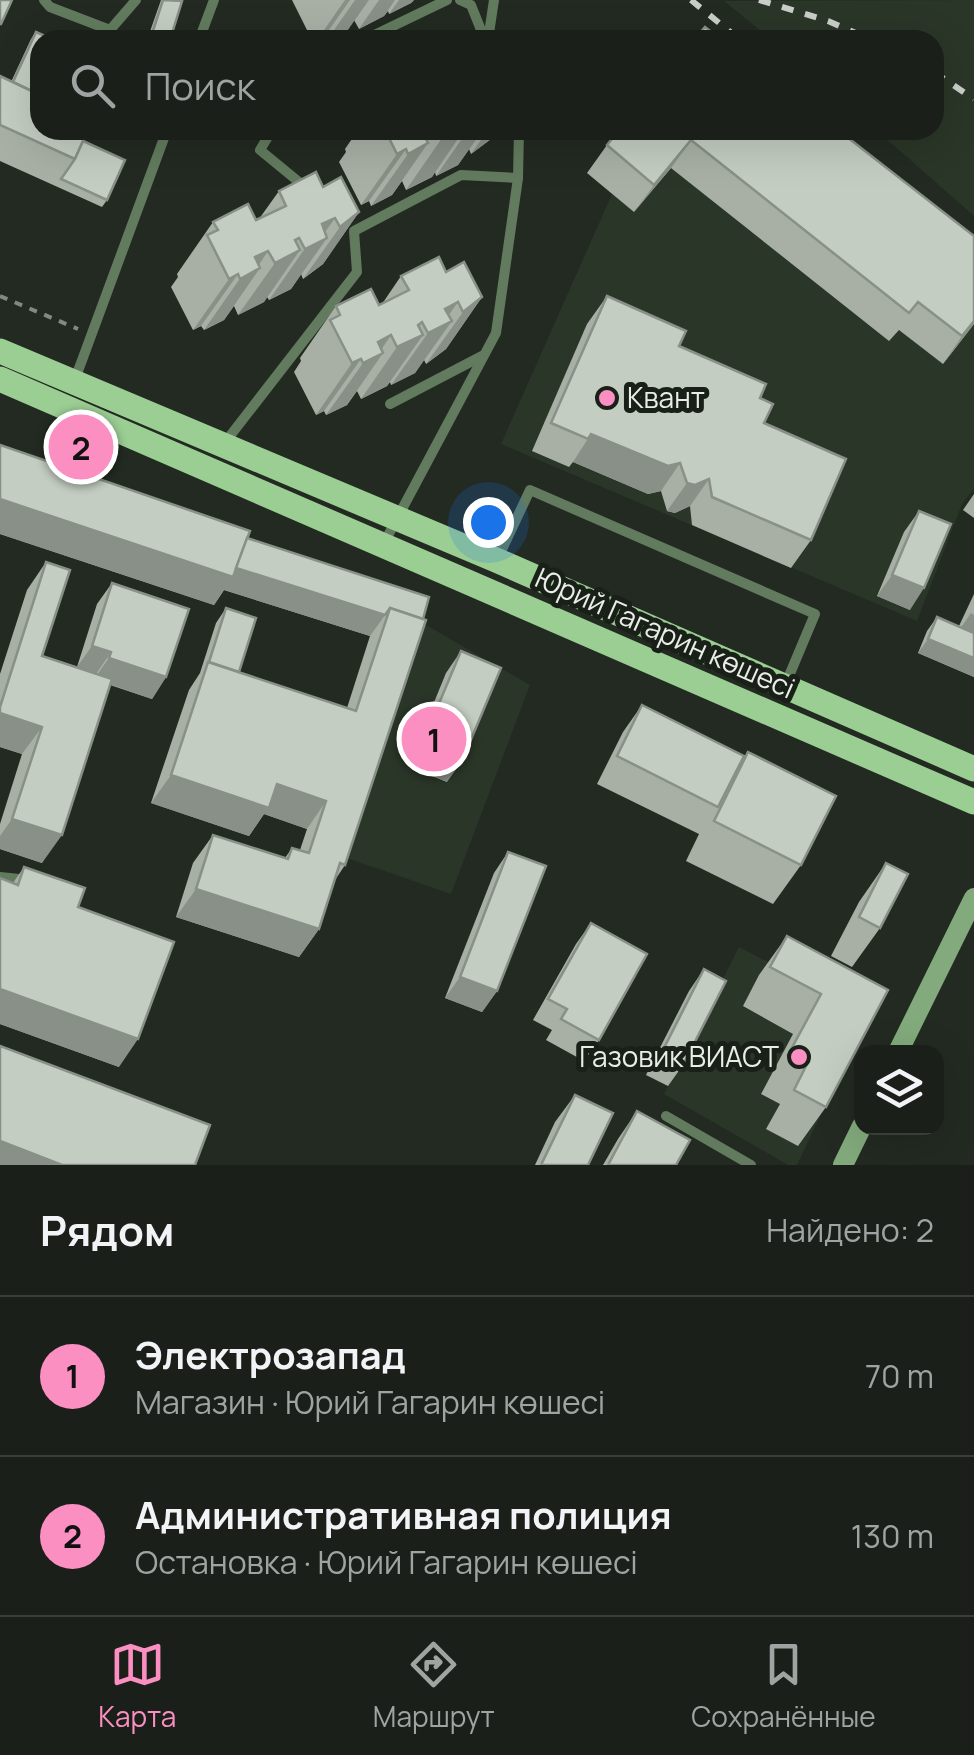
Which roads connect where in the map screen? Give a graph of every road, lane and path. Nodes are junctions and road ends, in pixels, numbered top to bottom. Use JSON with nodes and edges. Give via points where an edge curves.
{"nodes":[{"id":1,"x":44,"y":0,"type":"edge"},
{"id":2,"x":136,"y":0,"type":"edge"},
{"id":3,"x":214,"y":0,"type":"edge"},
{"id":4,"x":447,"y":0,"type":"edge"},
{"id":5,"x":460,"y":0,"type":"edge"},
{"id":6,"x":494,"y":0,"type":"edge"},
{"id":7,"x":203,"y":30,"type":"edge"},
{"id":8,"x":385,"y":30,"type":"edge"},
{"id":9,"x":482,"y":30,"type":"edge"},
{"id":10,"x":488,"y":30,"type":"edge"},
{"id":11,"x":163,"y":140,"type":"edge"},
{"id":12,"x":266,"y":140,"type":"edge"},
{"id":13,"x":519,"y":140,"type":"edge"},
{"id":14,"x":518,"y":178,"type":"junction"},
{"id":15,"x":318,"y":198,"type":"edge"},
{"id":16,"x":342,"y":220,"type":"edge"},
{"id":17,"x":354,"y":231,"type":"junction"},
{"id":18,"x":0,"y":296,"type":"edge"},
{"id":19,"x":91,"y":335,"type":"junction"},
{"id":20,"x":0,"y":351,"type":"edge"},
{"id":21,"x":485,"y":354,"type":"junction"},
{"id":22,"x":0,"y":379,"type":"edge"},
{"id":23,"x":69,"y":395,"type":"junction"},
{"id":24,"x":390,"y":404,"type":"dead end"},
{"id":25,"x":222,"y":446,"type":"junction"},
{"id":26,"x":398,"y":521,"type":"junction"},
{"id":27,"x":383,"y":544,"type":"junction"},
{"id":28,"x":496,"y":560,"type":"junction"},
{"id":29,"x":784,"y":688,"type":"junction"},
{"id":30,"x":974,"y":769,"type":"edge"},
{"id":31,"x":974,"y":802,"type":"edge"},
{"id":32,"x":0,"y":877,"type":"edge"},
{"id":33,"x":37,"y":881,"type":"edge"},
{"id":34,"x":974,"y":898,"type":"edge"},
{"id":35,"x":901,"y":1045,"type":"edge"},
{"id":36,"x":666,"y":1116,"type":"dead end"},
{"id":37,"x":857,"y":1135,"type":"edge"},
{"id":38,"x":751,"y":1165,"type":"edge"},
{"id":39,"x":842,"y":1165,"type":"edge"}],
"edges":[{"from":1,"to":2,"type":"lane","via":[[110,30]]},
{"from":3,"to":7,"type":"lane"},
{"from":4,"to":8,"type":"lane"},
{"from":5,"to":9,"type":"lane","via":[[471,6]]},
{"from":6,"to":10,"type":"lane"},
{"from":11,"to":19,"type":"lane"},
{"from":12,"to":15,"type":"lane","via":[[260,150]]},
{"from":13,"to":14,"type":"lane"},
{"from":14,"to":17,"type":"lane","via":[[461,176]]},
{"from":14,"to":21,"type":"lane","via":[[496,333]]},
{"from":16,"to":17,"type":"lane"},
{"from":17,"to":25,"type":"lane","via":[[358,272]]},
{"from":18,"to":19,"type":"path"},
{"from":19,"to":23,"type":"lane"},
{"from":20,"to":23,"type":"main road","name":"Юрий Гагарин көшесі"},
{"from":21,"to":24,"type":"lane"},
{"from":21,"to":26,"type":"lane"},
{"from":22,"to":23,"type":"main road","name":"Юрий Гагарин көшесі"},
{"from":23,"to":25,"type":"main road","name":"Юрий Гагарин көшесі"},
{"from":23,"to":27,"type":"main road","name":"Юрий Гагарин көшесі"},
{"from":25,"to":26,"type":"main road","name":"Юрий Гагарин көшесі"},
{"from":26,"to":27,"type":"lane"},
{"from":26,"to":28,"type":"main road","name":"Юрий Гагарин көшесі"},
{"from":27,"to":31,"type":"main road","name":"Юрий Гагарин көшесі"},
{"from":28,"to":29,"type":"main road","name":"Юрий Гагарин көшесі"},
{"from":28,"to":29,"type":"lane","via":[[530,490],[814,614]]},
{"from":29,"to":30,"type":"main road","name":"Юрий Гагарин көшесі"},
{"from":32,"to":33,"type":"lane"},
{"from":34,"to":35,"type":"street"},
{"from":36,"to":38,"type":"lane"},
{"from":37,"to":39,"type":"street"}]}
